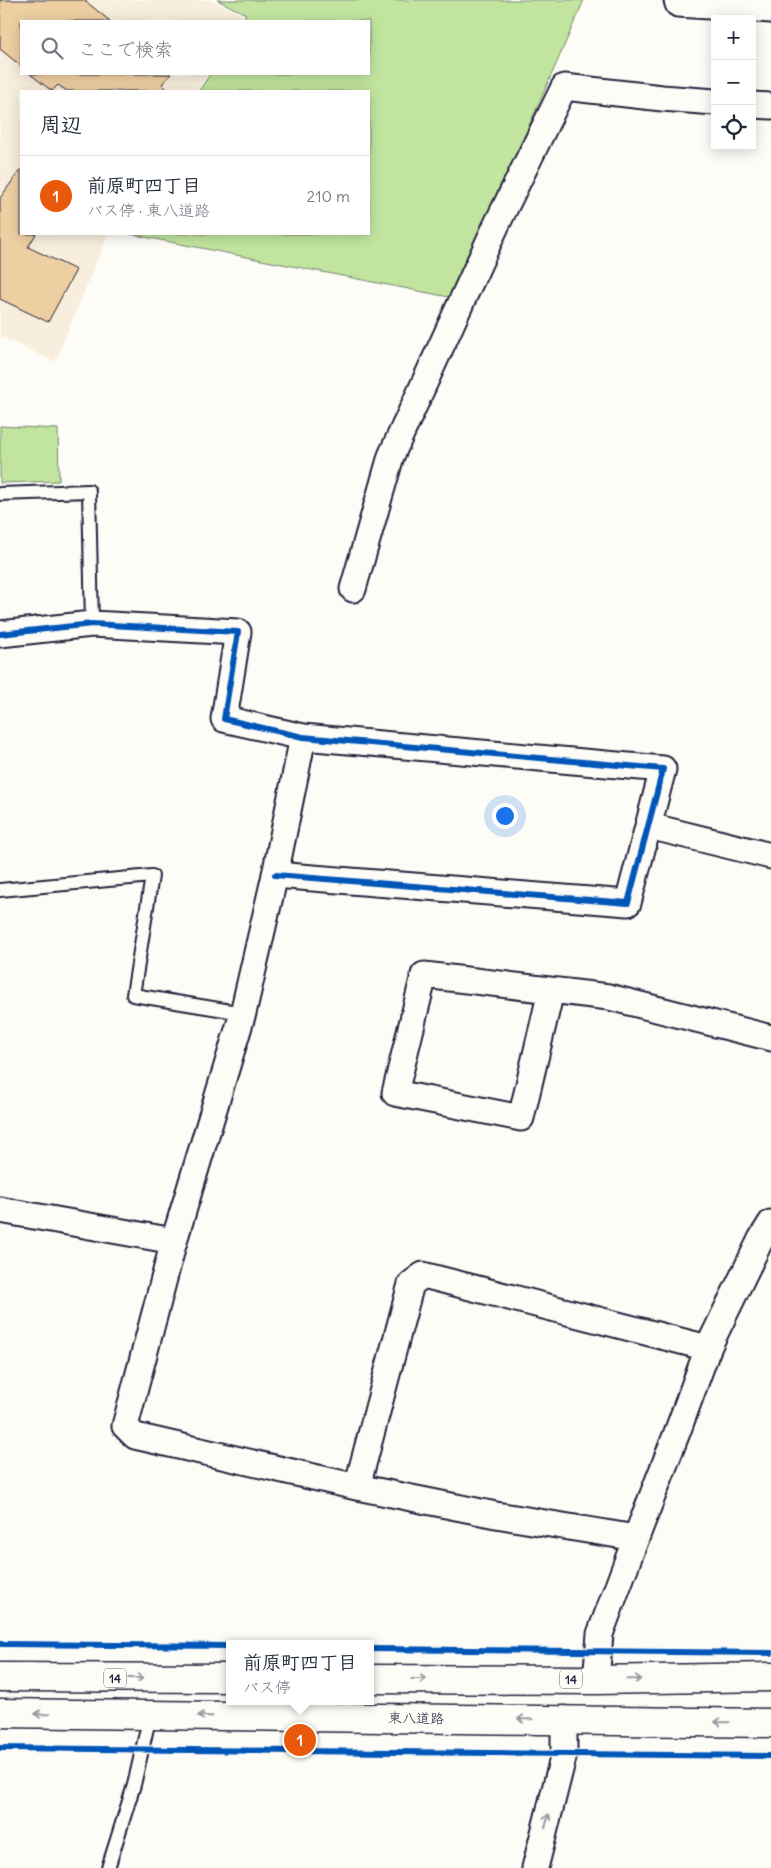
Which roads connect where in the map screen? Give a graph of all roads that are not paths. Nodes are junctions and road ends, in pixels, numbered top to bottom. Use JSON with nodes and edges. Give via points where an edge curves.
{"nodes":[{"id":1,"x":676,"y":0,"type":"edge"},
{"id":2,"x":771,"y":10,"type":"edge"},
{"id":3,"x":711,"y":102,"type":"edge"},
{"id":4,"x":756,"y":105,"type":"edge"},
{"id":5,"x":771,"y":106,"type":"edge"},
{"id":6,"x":0,"y":494,"type":"edge"},
{"id":7,"x":352,"y":589,"type":"dead end"},
{"id":8,"x":92,"y":624,"type":"junction"},
{"id":9,"x":0,"y":634,"type":"edge"},
{"id":10,"x":303,"y":737,"type":"junction"},
{"id":11,"x":650,"y":826,"type":"junction"},
{"id":12,"x":771,"y":856,"type":"edge"},
{"id":13,"x":275,"y":875,"type":"junction"},
{"id":14,"x":0,"y":890,"type":"edge"},
{"id":15,"x":551,"y":991,"type":"junction"},
{"id":16,"x":243,"y":1013,"type":"junction"},
{"id":17,"x":771,"y":1038,"type":"edge"},
{"id":18,"x":0,"y":1210,"type":"edge"},
{"id":19,"x":771,"y":1223,"type":"edge"},
{"id":20,"x":174,"y":1241,"type":"junction"},
{"id":21,"x":708,"y":1348,"type":"junction"},
{"id":22,"x":357,"y":1487,"type":"junction"},
{"id":23,"x":636,"y":1538,"type":"junction"},
{"id":24,"x":0,"y":1677,"type":"edge"},
{"id":25,"x":771,"y":1677,"type":"edge"},
{"id":26,"x":226,"y":1678,"type":"edge"},
{"id":27,"x":374,"y":1678,"type":"edge"},
{"id":28,"x":596,"y":1680,"type":"junction"},
{"id":29,"x":0,"y":1713,"type":"edge"},
{"id":30,"x":150,"y":1715,"type":"junction"},
{"id":31,"x":564,"y":1719,"type":"junction"},
{"id":32,"x":771,"y":1723,"type":"edge"},
{"id":33,"x":108,"y":1868,"type":"edge"},
{"id":34,"x":534,"y":1868,"type":"edge"}],
"edges":[{"from":1,"to":2,"type":"street","via":[[678,4]]},
{"from":3,"to":7,"type":"street","via":[[564,87],[496,226],[391,456]]},
{"from":4,"to":5,"type":"street"},
{"from":6,"to":8,"type":"lane","via":[[90,491]]},
{"from":8,"to":9,"type":"street"},
{"from":8,"to":10,"type":"street","via":[[238,632],[224,719]]},
{"from":10,"to":11,"type":"street","via":[[663,769]]},
{"from":10,"to":13,"type":"street"},
{"from":11,"to":12,"type":"street"},
{"from":11,"to":13,"type":"street","via":[[628,903]]},
{"from":13,"to":16,"type":"street"},
{"from":14,"to":16,"type":"lane","via":[[152,876],[133,994]]},
{"from":15,"to":15,"type":"street","via":[[424,975],[395,1093],[520,1118]]},
{"from":15,"to":17,"type":"street","via":[[609,998]]},
{"from":16,"to":20,"type":"street"},
{"from":18,"to":20,"type":"street"},
{"from":19,"to":21,"type":"street"},
{"from":20,"to":22,"type":"street","via":[[125,1426],[135,1436]]},
{"from":21,"to":22,"type":"street","via":[[423,1274],[410,1284]]},
{"from":21,"to":23,"type":"street"},
{"from":22,"to":23,"type":"street","via":[[496,1515]]},
{"from":23,"to":28,"type":"street","via":[[600,1634]]},
{"from":24,"to":26,"type":"main road","number":"14","one_way":true},
{"from":28,"to":25,"type":"main road","number":"14","one_way":true},
{"from":27,"to":28,"type":"main road","number":"14","one_way":true},
{"from":30,"to":29,"type":"main road","name":"東八道路","one_way":true},
{"from":31,"to":30,"type":"main road","name":"東八道路","one_way":true},
{"from":30,"to":33,"type":"lane","via":[[134,1785]]},
{"from":32,"to":31,"type":"main road","name":"東八道路","one_way":true},
{"from":34,"to":31,"type":"street","one_way":true,"via":[[564,1754]]}]}
